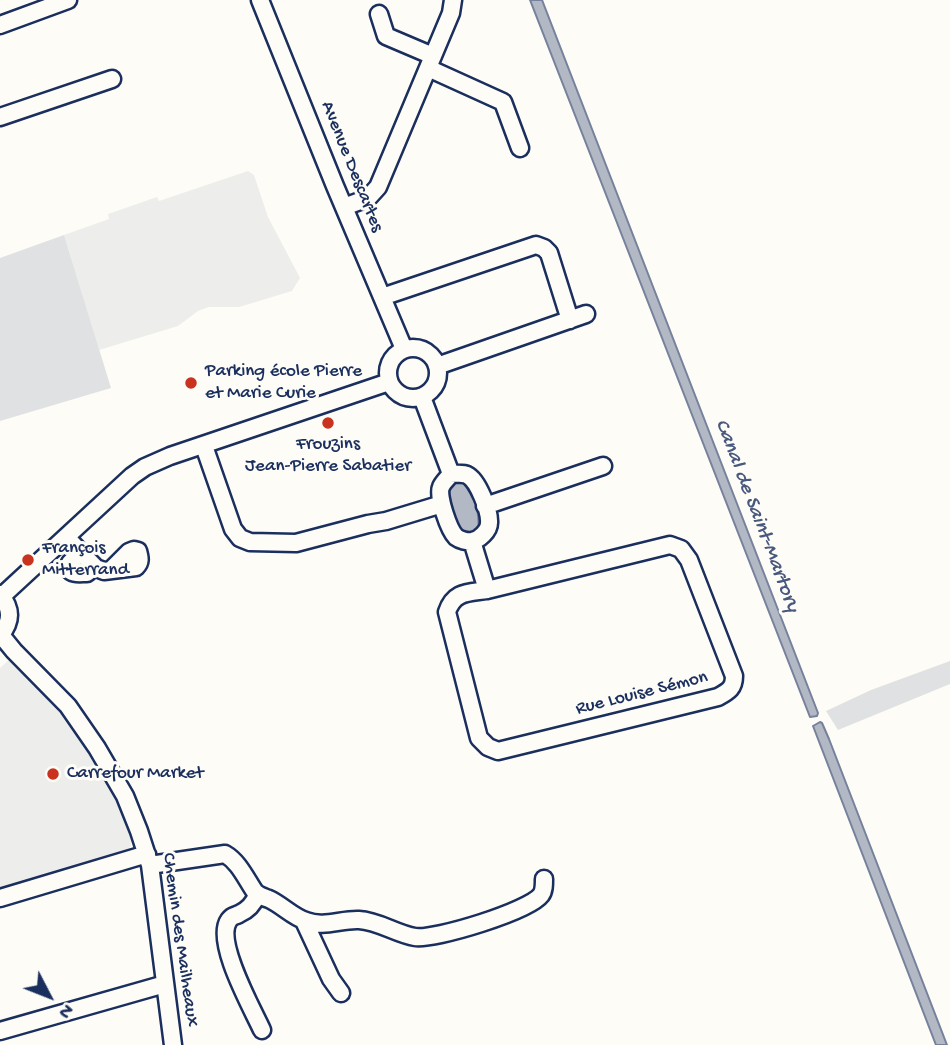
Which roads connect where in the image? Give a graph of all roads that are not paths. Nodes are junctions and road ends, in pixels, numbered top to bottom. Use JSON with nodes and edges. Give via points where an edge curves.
{"nodes":[{"id":1,"x":68,"y":0,"type":"edge"},
{"id":2,"x":260,"y":0,"type":"edge"},
{"id":3,"x":453,"y":0,"type":"edge"},
{"id":4,"x":379,"y":14,"type":"dead end"},
{"id":5,"x":0,"y":25,"type":"edge"},
{"id":6,"x":431,"y":62,"type":"junction"},
{"id":7,"x":112,"y":79,"type":"dead end"},
{"id":8,"x":0,"y":117,"type":"edge"},
{"id":9,"x":520,"y":148,"type":"dead end"},
{"id":10,"x":344,"y":207,"type":"junction"},
{"id":11,"x":382,"y":297,"type":"junction"},
{"id":12,"x":586,"y":314,"type":"dead end"},
{"id":13,"x":570,"y":320,"type":"junction"},
{"id":14,"x":404,"y":349,"type":"junction"},
{"id":15,"x":437,"y":366,"type":"junction"},
{"id":16,"x":389,"y":382,"type":"junction"},
{"id":17,"x":422,"y":397,"type":"junction"},
{"id":18,"x":204,"y":446,"type":"junction"},
{"id":19,"x":603,"y":466,"type":"dead end"},
{"id":20,"x":451,"y":474,"type":"junction"},
{"id":21,"x":442,"y":504,"type":"junction"},
{"id":22,"x":485,"y":506,"type":"junction"},
{"id":23,"x":66,"y":537,"type":"junction"},
{"id":24,"x":472,"y":541,"type":"junction"},
{"id":25,"x":111,"y":570,"type":"dead end"},
{"id":26,"x":487,"y":590,"type":"junction"},
{"id":27,"x":1,"y":596,"type":"edge"},
{"id":28,"x":1,"y":635,"type":"edge"},
{"id":29,"x":148,"y":860,"type":"junction"},
{"id":30,"x":544,"y":879,"type":"dead end"},
{"id":31,"x":257,"y":895,"type":"junction"},
{"id":32,"x":0,"y":898,"type":"edge"},
{"id":33,"x":304,"y":921,"type":"junction"},
{"id":34,"x":165,"y":985,"type":"junction"},
{"id":35,"x":341,"y":993,"type":"dead end"},
{"id":36,"x":262,"y":1030,"type":"dead end"},
{"id":37,"x":0,"y":1031,"type":"edge"},
{"id":38,"x":173,"y":1045,"type":"edge"}],
"edges":[{"from":1,"to":5,"type":"street"},
{"from":2,"to":10,"type":"street","name":"Avenue Descartes"},
{"from":3,"to":6,"type":"street"},
{"from":4,"to":6,"type":"street","via":[[386,36]]},
{"from":6,"to":9,"type":"street","via":[[503,102]]},
{"from":6,"to":10,"type":"street","via":[[378,187],[368,198]]},
{"from":7,"to":8,"type":"street"},
{"from":10,"to":11,"type":"street","name":"Avenue Descartes"},
{"from":11,"to":13,"type":"street","via":[[536,245],[548,253]]},
{"from":11,"to":14,"type":"street","name":"Avenue Descartes"},
{"from":12,"to":13,"type":"street"},
{"from":13,"to":15,"type":"street"},
{"from":14,"to":15,"type":"street","via":[[428,352]]},
{"from":14,"to":16,"type":"street","via":[[388,366]]},
{"from":15,"to":17,"type":"street","via":[[436,385]]},
{"from":16,"to":17,"type":"street","via":[[402,397]]},
{"from":16,"to":18,"type":"street"},
{"from":17,"to":20,"type":"street"},
{"from":18,"to":21,"type":"street","via":[[233,529],[250,542],[296,543]]},
{"from":18,"to":23,"type":"street","via":[[145,467]]},
{"from":19,"to":22,"type":"street"},
{"from":20,"to":21,"type":"street","via":[[441,487]]},
{"from":20,"to":22,"type":"street","via":[[474,480]]},
{"from":21,"to":24,"type":"street","via":[[456,537]]},
{"from":22,"to":24,"type":"street","via":[[490,522],[487,531]]},
{"from":23,"to":25,"type":"street","via":[[80,552],[70,563],[70,571]]},
{"from":23,"to":27,"type":"street"},
{"from":24,"to":26,"type":"street"},
{"from":26,"to":26,"type":"street","name":"Rue Louise Sémon","via":[[459,595],[447,612],[479,738],[498,751],[718,697],[734,684],[690,560],[681,549],[670,545]]},
{"from":27,"to":28,"type":"street","via":[[10,616]]},
{"from":28,"to":29,"type":"street","name":"Chemin des Mailheaux","via":[[68,706],[97,748],[125,796]]},
{"from":29,"to":31,"type":"street","via":[[225,854]]},
{"from":29,"to":32,"type":"street"},
{"from":29,"to":34,"type":"street","name":"Chemin des Mailheaux"},
{"from":30,"to":33,"type":"street","via":[[541,895],[524,907],[428,937],[416,938],[368,921]]},
{"from":31,"to":33,"type":"street"},
{"from":31,"to":36,"type":"street","via":[[248,908],[233,916],[225,930],[233,967]]},
{"from":33,"to":35,"type":"street"},
{"from":34,"to":37,"type":"street"},
{"from":34,"to":38,"type":"street","name":"Chemin des Mailheaux"}]}
